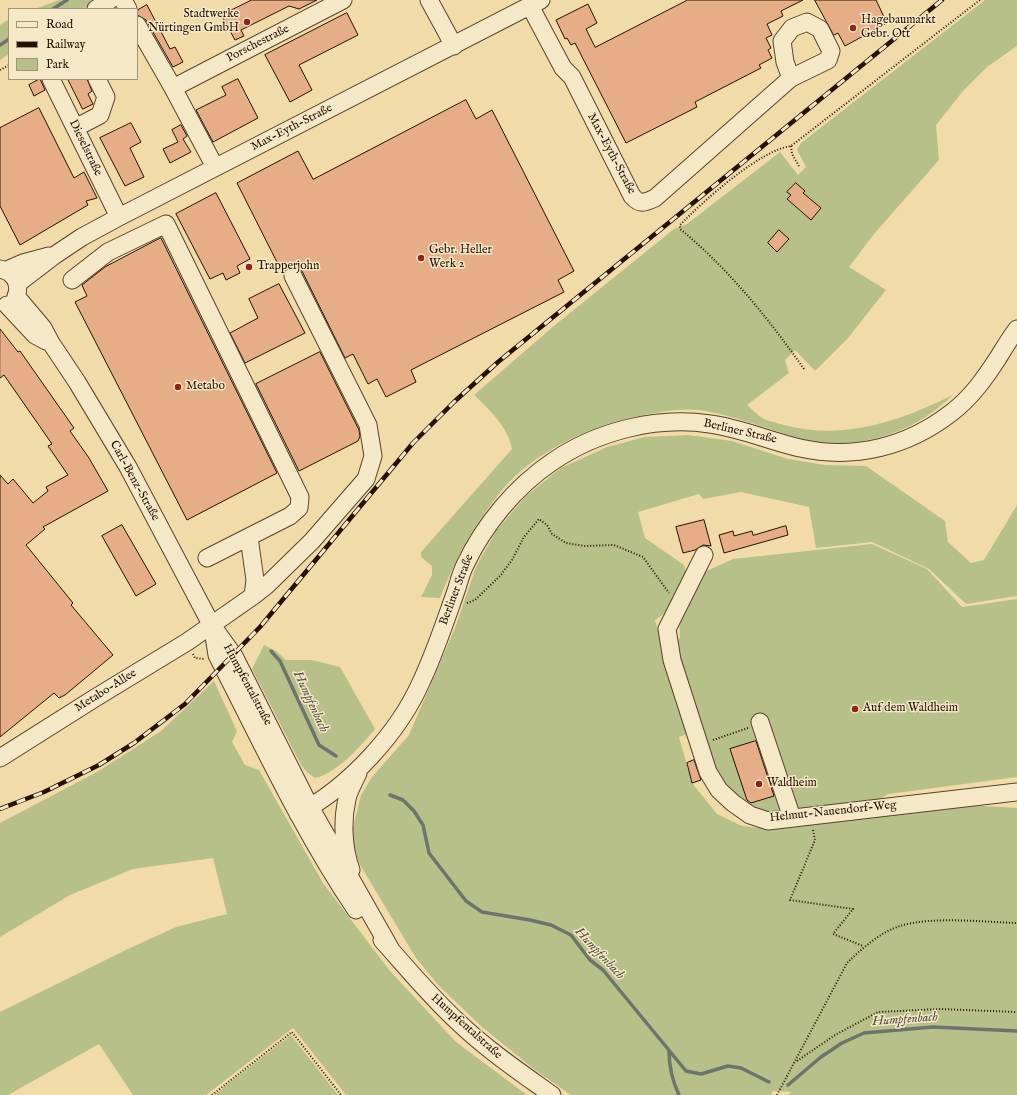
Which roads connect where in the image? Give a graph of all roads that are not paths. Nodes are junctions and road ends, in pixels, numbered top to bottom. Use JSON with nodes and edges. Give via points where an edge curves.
{"nodes":[{"id":1,"x":110,"y":0,"type":"edge"},
{"id":2,"x":343,"y":0,"type":"edge"},
{"id":3,"x":429,"y":0,"type":"edge"},
{"id":4,"x":536,"y":3,"type":"edge"},
{"id":5,"x":98,"y":8,"type":"edge"},
{"id":6,"x":138,"y":27,"type":"edge"},
{"id":7,"x":454,"y":46,"type":"junction"},
{"id":8,"x":791,"y":78,"type":"dead end"},
{"id":9,"x":51,"y":80,"type":"edge"},
{"id":10,"x":98,"y":80,"type":"edge"},
{"id":11,"x":173,"y":88,"type":"junction"},
{"id":12,"x":75,"y":128,"type":"junction"},
{"id":13,"x":215,"y":167,"type":"junction"},
{"id":14,"x":119,"y":217,"type":"junction"},
{"id":15,"x":55,"y":255,"type":"junction"},
{"id":16,"x":3,"y":270,"type":"edge"},
{"id":17,"x":293,"y":276,"type":"dead end"},
{"id":18,"x":72,"y":280,"type":"dead end"},
{"id":19,"x":10,"y":298,"type":"edge"},
{"id":20,"x":1017,"y":329,"type":"edge"},
{"id":21,"x":249,"y":537,"type":"junction"},
{"id":22,"x":704,"y":556,"type":"dead end"},
{"id":23,"x":207,"y":558,"type":"dead end"},
{"id":24,"x":253,"y":596,"type":"junction"},
{"id":25,"x":211,"y":624,"type":"junction"},
{"id":26,"x":760,"y":723,"type":"road end"},
{"id":27,"x":0,"y":758,"type":"edge"},
{"id":28,"x":359,"y":769,"type":"junction"},
{"id":29,"x":1017,"y":792,"type":"edge"},
{"id":30,"x":304,"y":810,"type":"junction"},
{"id":31,"x":792,"y":818,"type":"junction"},
{"id":32,"x":361,"y":898,"type":"junction"},
{"id":33,"x":390,"y":948,"type":"junction"},
{"id":34,"x":552,"y":1095,"type":"edge"}],
"edges":[{"from":1,"to":5,"type":"street"},
{"from":2,"to":11,"type":"street","name":"Porschestraße"},
{"from":3,"to":7,"type":"street"},
{"from":4,"to":7,"type":"street","name":"Max-Eyth-Straße"},
{"from":4,"to":8,"type":"street","name":"Max-Eyth-Straße","via":[[563,68],[572,77],[632,196],[638,202],[644,203],[655,198]]},
{"from":6,"to":11,"type":"street"},
{"from":7,"to":13,"type":"street","name":"Max-Eyth-Straße"},
{"from":9,"to":12,"type":"street","name":"Dieselstraße"},
{"from":10,"to":12,"type":"street","via":[[106,97],[100,115]]},
{"from":11,"to":13,"type":"street"},
{"from":12,"to":14,"type":"street","name":"Dieselstraße"},
{"from":13,"to":14,"type":"street","name":"Max-Eyth-Straße"},
{"from":14,"to":15,"type":"street","name":"Max-Eyth-Straße"},
{"from":15,"to":16,"type":"street","name":"Max-Eyth-Straße"},
{"from":15,"to":19,"type":"street","name":"Max-Eyth-Straße"},
{"from":16,"to":19,"type":"street","name":"Carl-Benz-Straße","via":[[14,276]]},
{"from":17,"to":24,"type":"street","name":"Metabo-Allee","via":[[368,425],[373,456],[366,479],[312,541]]},
{"from":18,"to":21,"type":"street","via":[[108,252],[166,224],[300,497],[299,508],[290,516]]},
{"from":19,"to":25,"type":"street","name":"Carl-Benz-Straße","via":[[35,335],[50,343],[77,382],[128,468]]},
{"from":20,"to":28,"type":"street","name":"Berliner Straße","via":[[962,405],[925,431],[892,446],[855,453],[826,452],[799,448],[743,430],[712,424],[664,423],[617,431],[584,444],[552,462],[514,494],[485,529],[464,567],[422,682],[410,704]]},
{"from":21,"to":23,"type":"street"},
{"from":21,"to":24,"type":"street","via":[[255,580]]},
{"from":22,"to":31,"type":"street","name":"Helmut-Nauendorf-Weg","via":[[667,629],[672,660],[698,745],[708,772],[719,790],[733,803],[750,815],[768,821]]},
{"from":24,"to":25,"type":"street","name":"Metabo-Allee"},
{"from":25,"to":27,"type":"street","name":"Metabo-Allee"},
{"from":25,"to":30,"type":"street","name":"Humpfentalstraße","via":[[234,656]]},
{"from":26,"to":31,"type":"street"},
{"from":28,"to":30,"type":"street","name":"Berliner Straße","via":[[329,795]]},
{"from":28,"to":32,"type":"street","via":[[347,799],[344,841]]},
{"from":29,"to":31,"type":"street","name":"Helmut-Nauendorf-Weg"},
{"from":30,"to":32,"type":"street","name":"Humpfentalstraße"},
{"from":30,"to":33,"type":"street","name":"Humpfentalstraße","via":[[328,870],[356,910]]},
{"from":32,"to":33,"type":"street","name":"Humpfentalstraße"},
{"from":33,"to":34,"type":"street","name":"Humpfentalstraße","via":[[414,978],[458,1022],[496,1055]]}]}
